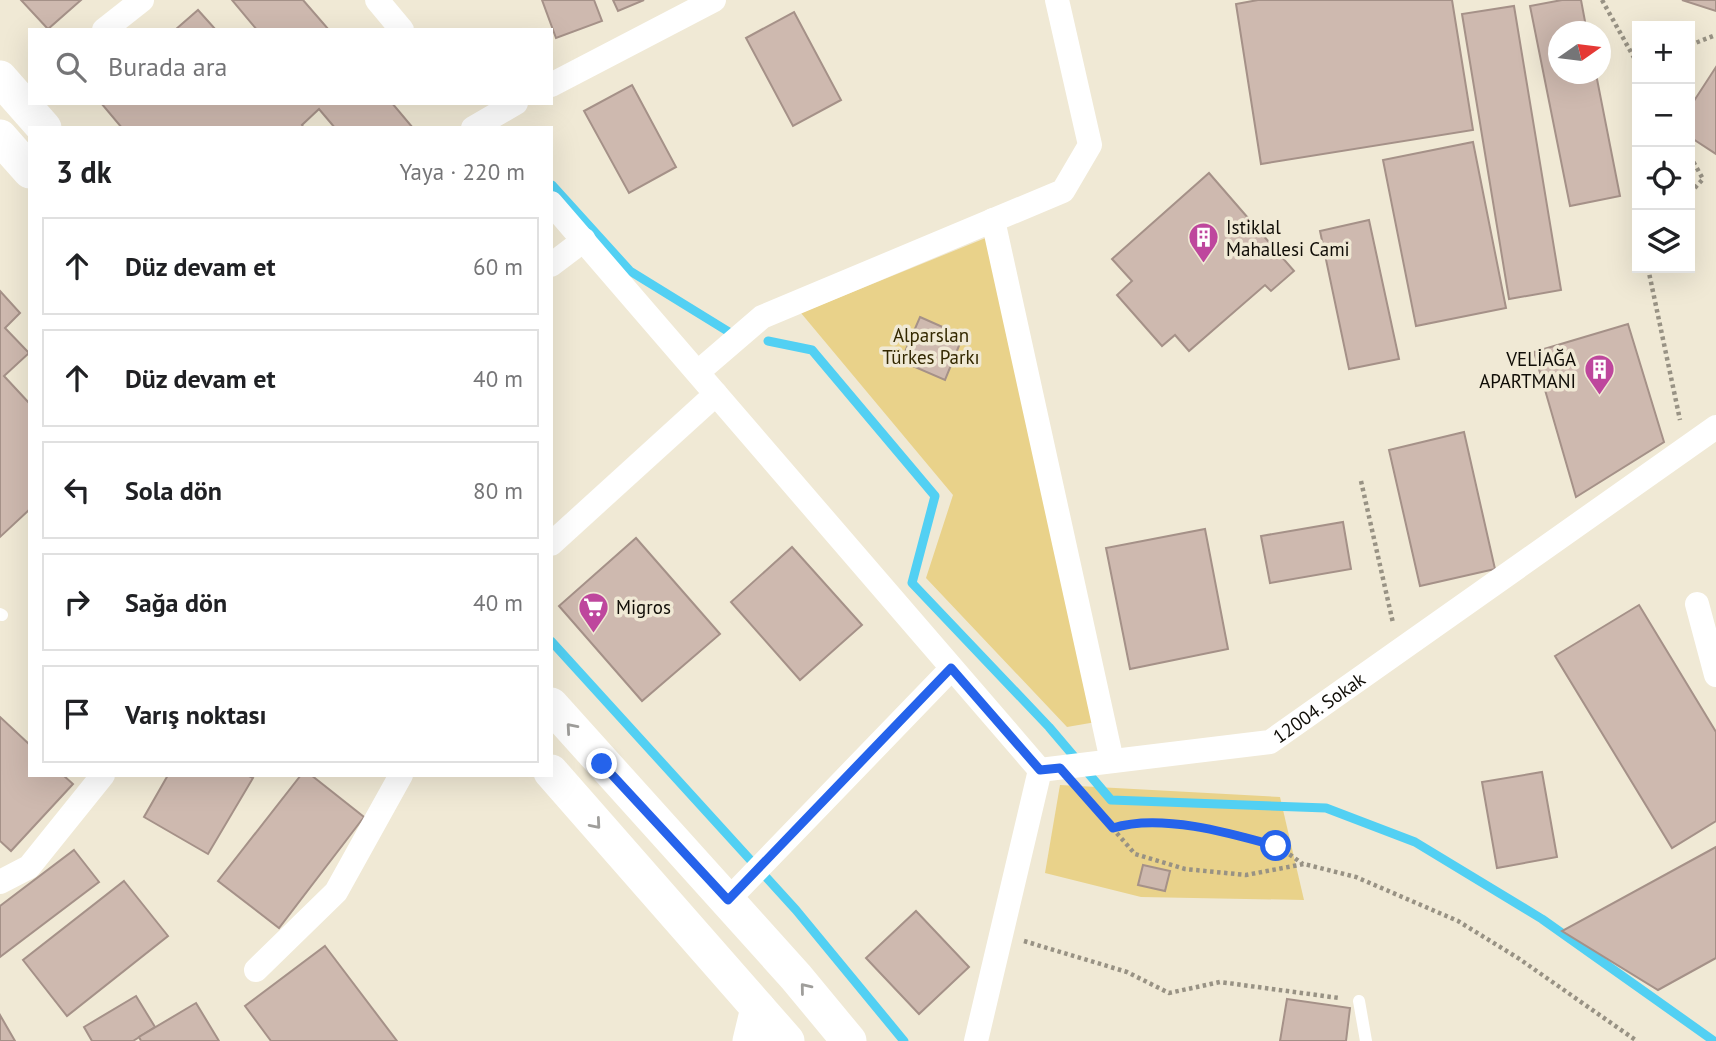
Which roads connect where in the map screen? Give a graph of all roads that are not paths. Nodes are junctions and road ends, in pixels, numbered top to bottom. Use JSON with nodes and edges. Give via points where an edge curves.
{"nodes":[{"id":1,"x":142,"y":0,"type":"edge"},
{"id":2,"x":377,"y":0,"type":"edge"},
{"id":3,"x":714,"y":0,"type":"edge"},
{"id":4,"x":1057,"y":0,"type":"edge"},
{"id":5,"x":107,"y":28,"type":"edge"},
{"id":6,"x":400,"y":28,"type":"edge"},
{"id":7,"x":553,"y":84,"type":"edge"},
{"id":8,"x":16,"y":89,"type":"edge"},
{"id":9,"x":511,"y":105,"type":"edge"},
{"id":10,"x":476,"y":120,"type":"edge"},
{"id":11,"x":43,"y":126,"type":"edge"},
{"id":12,"x":0,"y":137,"type":"edge"},
{"id":13,"x":28,"y":169,"type":"edge"},
{"id":14,"x":553,"y":205,"type":"edge"},
{"id":15,"x":993,"y":220,"type":"junction"},
{"id":16,"x":584,"y":240,"type":"junction"},
{"id":17,"x":553,"y":263,"type":"edge"},
{"id":18,"x":698,"y":372,"type":"junction"},
{"id":19,"x":716,"y":394,"type":"junction"},
{"id":20,"x":1716,"y":427,"type":"edge"},
{"id":21,"x":553,"y":542,"type":"edge"},
{"id":22,"x":1697,"y":604,"type":"dead end"},
{"id":23,"x":951,"y":668,"type":"junction"},
{"id":24,"x":1716,"y":675,"type":"edge"},
{"id":25,"x":553,"y":707,"type":"edge"},
{"id":26,"x":1107,"y":762,"type":"junction"},
{"id":27,"x":1058,"y":768,"type":"junction"},
{"id":28,"x":553,"y":774,"type":"edge"},
{"id":29,"x":101,"y":777,"type":"edge"},
{"id":30,"x":400,"y":777,"type":"edge"},
{"id":31,"x":0,"y":882,"type":"edge"},
{"id":32,"x":736,"y":891,"type":"junction"},
{"id":33,"x":256,"y":970,"type":"dead end"},
{"id":34,"x":1359,"y":1001,"type":"road end"},
{"id":35,"x":754,"y":1025,"type":"edge"},
{"id":36,"x":787,"y":1041,"type":"edge"},
{"id":37,"x":849,"y":1041,"type":"edge"},
{"id":38,"x":976,"y":1041,"type":"edge"},
{"id":39,"x":1366,"y":1041,"type":"edge"}],
"edges":[{"from":1,"to":5,"type":"street"},
{"from":2,"to":6,"type":"street"},
{"from":3,"to":7,"type":"street"},
{"from":4,"to":15,"type":"street","via":[[1090,145],[1063,191]]},
{"from":8,"to":11,"type":"main road"},
{"from":9,"to":10,"type":"street"},
{"from":12,"to":13,"type":"main road"},
{"from":14,"to":16,"type":"street"},
{"from":15,"to":18,"type":"street","via":[[762,317]]},
{"from":15,"to":26,"type":"street"},
{"from":16,"to":17,"type":"street"},
{"from":16,"to":18,"type":"street"},
{"from":18,"to":19,"type":"street"},
{"from":19,"to":21,"type":"street"},
{"from":19,"to":23,"type":"street"},
{"from":20,"to":26,"type":"street","name":"12004. Sokak","via":[[1270,742]]},
{"from":22,"to":24,"type":"street"},
{"from":23,"to":27,"type":"street"},
{"from":23,"to":32,"type":"street"},
{"from":32,"to":25,"type":"main road","one_way":true},
{"from":26,"to":27,"type":"street","name":"12004. Sokak"},
{"from":27,"to":38,"type":"street","via":[[999,934]]},
{"from":28,"to":35,"type":"main road","one_way":true},
{"from":29,"to":31,"type":"street","via":[[29,867]]},
{"from":30,"to":33,"type":"street","via":[[336,892]]},
{"from":37,"to":32,"type":"main road","one_way":true},
{"from":34,"to":39,"type":"lane"},
{"from":35,"to":36,"type":"main road"}]}
